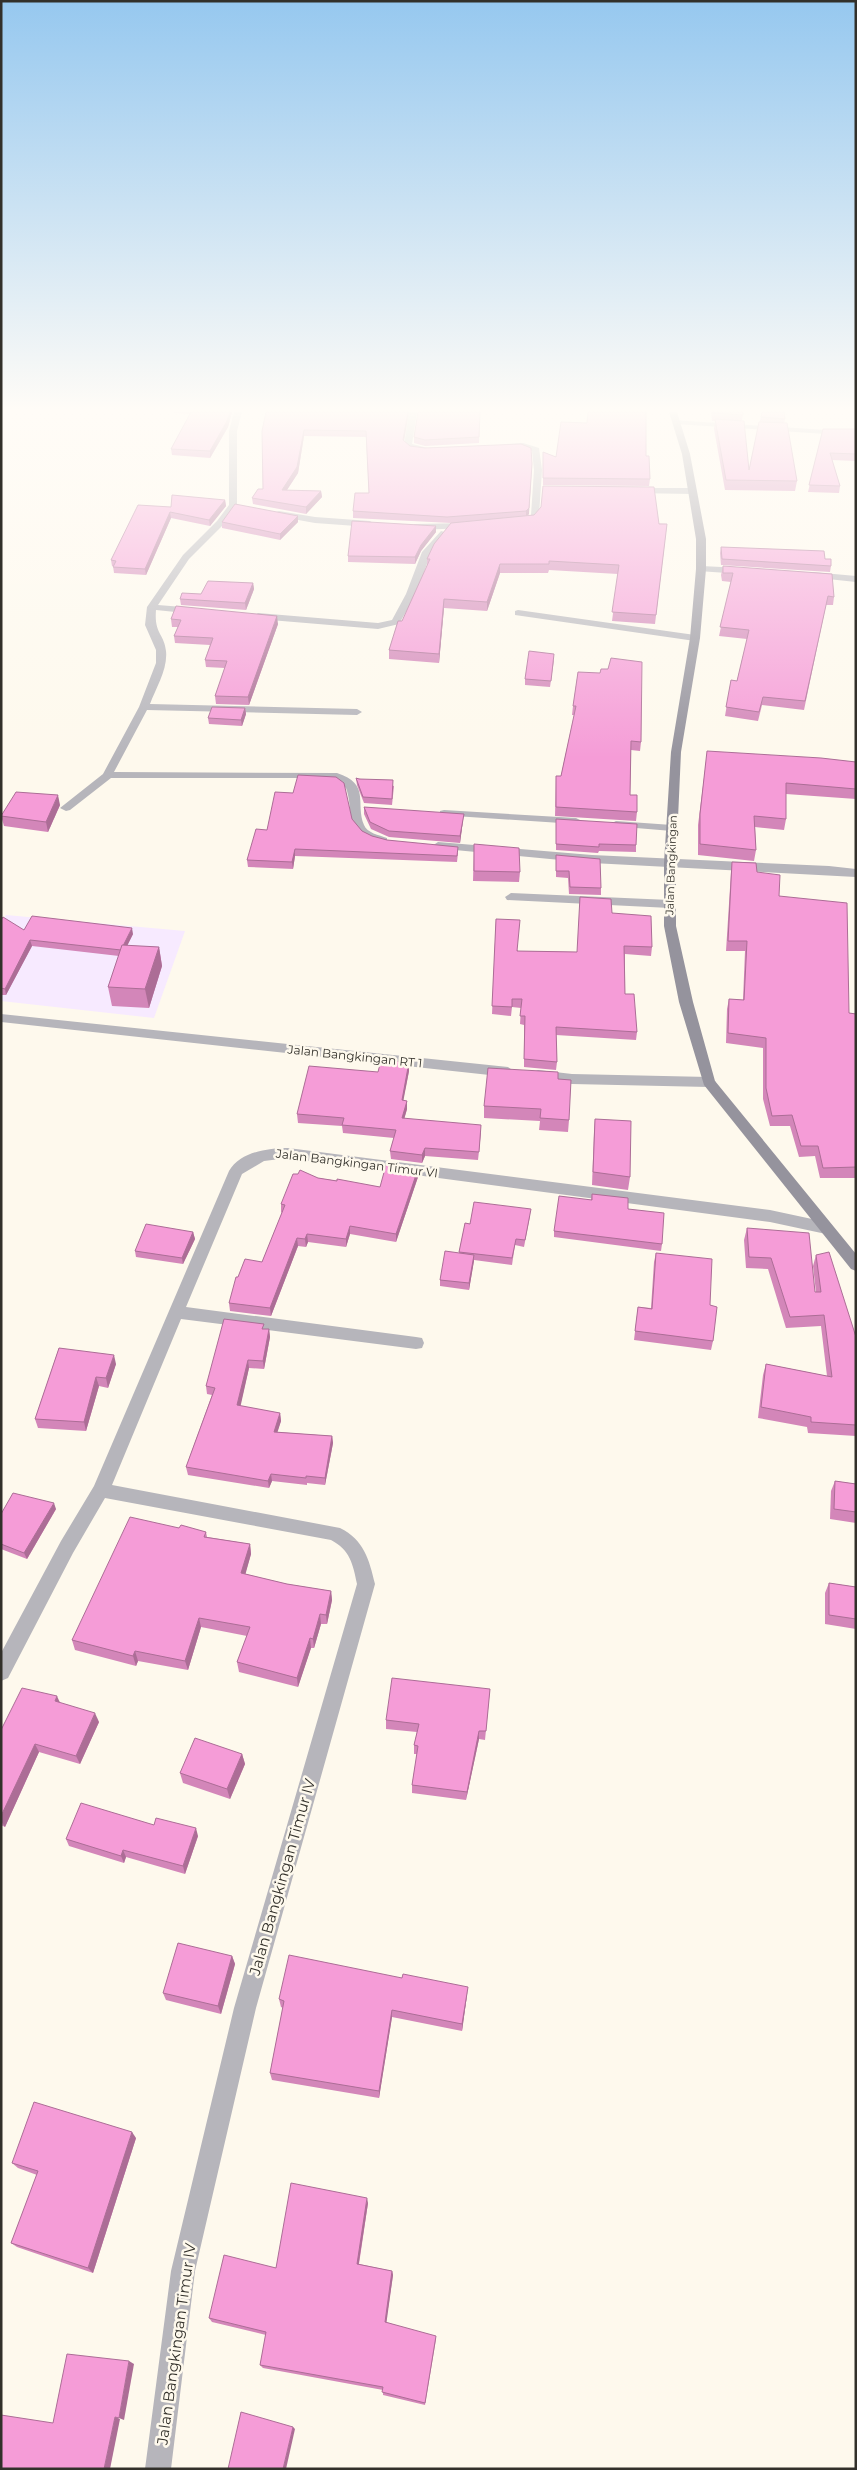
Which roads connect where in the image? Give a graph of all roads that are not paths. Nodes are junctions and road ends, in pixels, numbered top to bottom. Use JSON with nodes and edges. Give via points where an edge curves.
{"nodes":[{"id":1,"x":216,"y":527,"type":"edge"},
{"id":2,"x":431,"y":527,"type":"edge"},
{"id":3,"x":454,"y":527,"type":"edge"},
{"id":4,"x":699,"y":527,"type":"edge"},
{"id":5,"x":447,"y":528,"type":"junction"},
{"id":6,"x":702,"y":568,"type":"junction"},
{"id":7,"x":754,"y":572,"type":"edge"},
{"id":8,"x":797,"y":574,"type":"edge"},
{"id":9,"x":856,"y":579,"type":"edge"},
{"id":10,"x":152,"y":607,"type":"junction"},
{"id":11,"x":201,"y":611,"type":"edge"},
{"id":12,"x":518,"y":614,"type":"dead end"},
{"id":13,"x":250,"y":615,"type":"edge"},
{"id":14,"x":695,"y":638,"type":"junction"},
{"id":15,"x":144,"y":707,"type":"junction"},
{"id":16,"x":357,"y":712,"type":"dead end"},
{"id":17,"x":108,"y":774,"type":"junction"},
{"id":18,"x":66,"y":808,"type":"dead end"},
{"id":19,"x":436,"y":813,"type":"edge"},
{"id":20,"x":584,"y":822,"type":"edge"},
{"id":21,"x":604,"y":823,"type":"edge"},
{"id":22,"x":672,"y":828,"type":"junction"},
{"id":23,"x":397,"y":843,"type":"edge"},
{"id":24,"x":426,"y":845,"type":"edge"},
{"id":25,"x":670,"y":863,"type":"junction"},
{"id":26,"x":856,"y":873,"type":"edge"},
{"id":27,"x":511,"y":896,"type":"dead end"},
{"id":28,"x":670,"y":904,"type":"junction"},
{"id":29,"x":1,"y":1018,"type":"edge"},
{"id":30,"x":709,"y":1082,"type":"junction"},
{"id":31,"x":826,"y":1228,"type":"junction"},
{"id":32,"x":856,"y":1265,"type":"edge"},
{"id":33,"x":175,"y":1312,"type":"junction"},
{"id":34,"x":416,"y":1343,"type":"dead end"},
{"id":35,"x":101,"y":1490,"type":"junction"},
{"id":36,"x":1,"y":1672,"type":"edge"},
{"id":37,"x":158,"y":2469,"type":"edge"}],
"edges":[{"from":1,"to":10,"type":"street","via":[[186,557]]},
{"from":2,"to":5,"type":"street"},
{"from":3,"to":5,"type":"street"},
{"from":4,"to":6,"type":"street","name":"Jalan Bangkingan"},
{"from":5,"to":13,"type":"street","via":[[427,552],[396,622],[378,626]]},
{"from":6,"to":7,"type":"street"},
{"from":6,"to":14,"type":"street","name":"Jalan Bangkingan"},
{"from":8,"to":9,"type":"street"},
{"from":10,"to":11,"type":"street"},
{"from":10,"to":15,"type":"street","via":[[150,625],[162,650],[161,663]]},
{"from":12,"to":14,"type":"street"},
{"from":14,"to":22,"type":"street","name":"Jalan Bangkingan","via":[[676,752]]},
{"from":15,"to":16,"type":"street"},
{"from":15,"to":17,"type":"street"},
{"from":17,"to":18,"type":"street"},
{"from":17,"to":23,"type":"street","via":[[343,777],[350,783],[363,808],[358,826],[367,835]]},
{"from":19,"to":20,"type":"street"},
{"from":21,"to":22,"type":"street"},
{"from":22,"to":25,"type":"street","name":"Jalan Bangkingan"},
{"from":24,"to":25,"type":"street"},
{"from":25,"to":26,"type":"street"},
{"from":25,"to":28,"type":"street","name":"Jalan Bangkingan"},
{"from":27,"to":28,"type":"street"},
{"from":28,"to":30,"type":"street","name":"Jalan Bangkingan","via":[[670,926],[686,1002]]},
{"from":29,"to":30,"type":"street","name":"Jalan Bangkingan RT 1","via":[[572,1079]]},
{"from":30,"to":31,"type":"street","name":"Jalan Bangkingan"},
{"from":31,"to":32,"type":"street","name":"Jalan Bangkingan"},
{"from":31,"to":33,"type":"street","name":"Jalan Bangkingan Timur VI","via":[[770,1216],[267,1152],[249,1159],[236,1171]]},
{"from":33,"to":34,"type":"street"},
{"from":33,"to":35,"type":"street","name":"Jalan Bangkingan Timur VI"},
{"from":35,"to":36,"type":"street","name":"Jalan Bangkingan Timur VI"},
{"from":35,"to":37,"type":"street","name":"Jalan Bangkingan Timur IV","via":[[334,1533],[348,1539],[359,1553],[366,1584],[245,2008],[194,2222],[183,2271]]}]}
